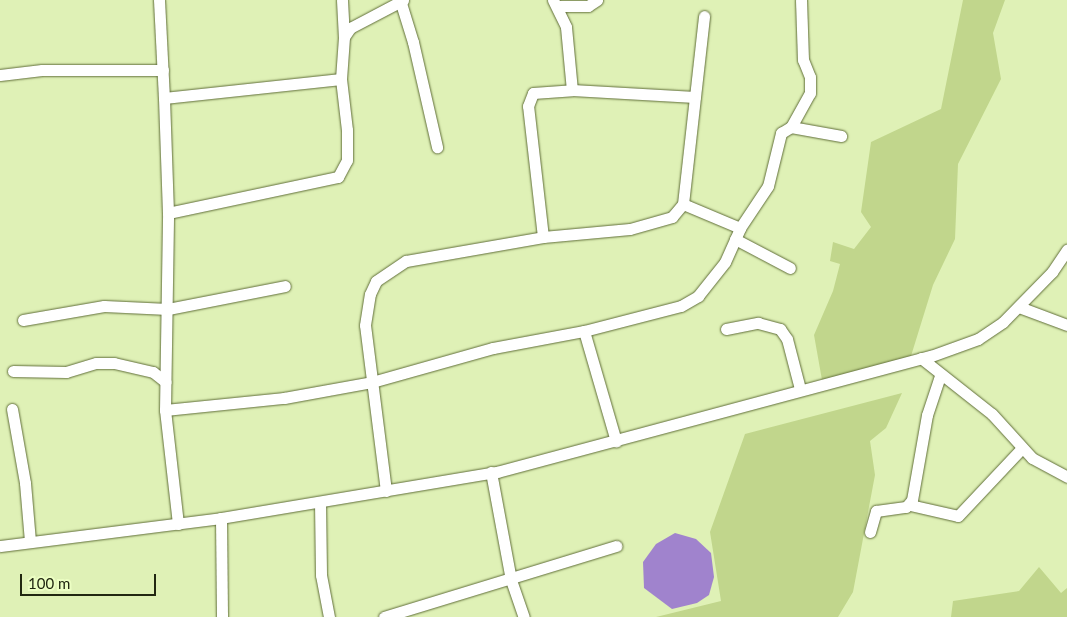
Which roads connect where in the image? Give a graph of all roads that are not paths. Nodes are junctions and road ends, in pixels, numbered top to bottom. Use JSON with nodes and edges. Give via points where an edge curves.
{"nodes":[{"id":1,"x":159,"y":0,"type":"edge"},
{"id":2,"x":342,"y":0,"type":"edge"},
{"id":3,"x":597,"y":0,"type":"edge"},
{"id":4,"x":801,"y":0,"type":"edge"},
{"id":5,"x":401,"y":1,"type":"edge"},
{"id":6,"x":556,"y":3,"type":"edge"},
{"id":7,"x":704,"y":16,"type":"dead end"},
{"id":8,"x":344,"y":38,"type":"junction"},
{"id":9,"x":163,"y":70,"type":"junction"},
{"id":10,"x":0,"y":75,"type":"edge"},
{"id":11,"x":341,"y":79,"type":"junction"},
{"id":12,"x":572,"y":90,"type":"junction"},
{"id":13,"x":695,"y":97,"type":"junction"},
{"id":14,"x":164,"y":98,"type":"junction"},
{"id":15,"x":791,"y":127,"type":"junction"},
{"id":16,"x":841,"y":136,"type":"dead end"},
{"id":17,"x":437,"y":147,"type":"dead end"},
{"id":18,"x":683,"y":204,"type":"junction"},
{"id":19,"x":168,"y":214,"type":"junction"},
{"id":20,"x":737,"y":234,"type":"junction"},
{"id":21,"x":543,"y":237,"type":"junction"},
{"id":22,"x":1067,"y":250,"type":"edge"},
{"id":23,"x":790,"y":268,"type":"dead end"},
{"id":24,"x":285,"y":286,"type":"dead end"},
{"id":25,"x":1019,"y":307,"type":"junction"},
{"id":26,"x":168,"y":309,"type":"junction"},
{"id":27,"x":23,"y":320,"type":"dead end"},
{"id":28,"x":1067,"y":325,"type":"edge"},
{"id":29,"x":726,"y":329,"type":"dead end"},
{"id":30,"x":584,"y":331,"type":"junction"},
{"id":31,"x":921,"y":358,"type":"junction"},
{"id":32,"x":13,"y":371,"type":"dead end"},
{"id":33,"x":940,"y":376,"type":"junction"},
{"id":34,"x":166,"y":382,"type":"junction"},
{"id":35,"x":372,"y":382,"type":"junction"},
{"id":36,"x":800,"y":389,"type":"junction"},
{"id":37,"x":12,"y":408,"type":"dead end"},
{"id":38,"x":165,"y":410,"type":"junction"},
{"id":39,"x":616,"y":441,"type":"junction"},
{"id":40,"x":1022,"y":448,"type":"junction"},
{"id":41,"x":492,"y":472,"type":"junction"},
{"id":42,"x":1067,"y":477,"type":"edge"},
{"id":43,"x":386,"y":491,"type":"junction"},
{"id":44,"x":320,"y":502,"type":"junction"},
{"id":45,"x":910,"y":505,"type":"junction"},
{"id":46,"x":222,"y":518,"type":"junction"},
{"id":47,"x":178,"y":524,"type":"junction"},
{"id":48,"x":870,"y":532,"type":"dead end"},
{"id":49,"x":30,"y":541,"type":"junction"},
{"id":50,"x":0,"y":546,"type":"edge"},
{"id":51,"x":616,"y":546,"type":"dead end"},
{"id":52,"x":511,"y":580,"type":"junction"},
{"id":53,"x":421,"y":612,"type":"edge"},
{"id":54,"x":222,"y":617,"type":"edge"},
{"id":55,"x":329,"y":617,"type":"edge"},
{"id":56,"x":384,"y":617,"type":"edge"},
{"id":57,"x":524,"y":617,"type":"edge"}],
"edges":[{"from":1,"to":9,"type":"street"},
{"from":2,"to":8,"type":"street"},
{"from":3,"to":6,"type":"street","via":[[588,6]]},
{"from":4,"to":15,"type":"street","via":[[803,60],[810,77],[810,93]]},
{"from":5,"to":8,"type":"street","via":[[350,28]]},
{"from":5,"to":17,"type":"street"},
{"from":6,"to":12,"type":"street","via":[[566,28]]},
{"from":7,"to":13,"type":"street"},
{"from":8,"to":11,"type":"street"},
{"from":9,"to":10,"type":"street","via":[[42,70]]},
{"from":9,"to":14,"type":"street"},
{"from":11,"to":14,"type":"street"},
{"from":11,"to":19,"type":"street","via":[[347,160],[338,177]]},
{"from":12,"to":13,"type":"street"},
{"from":12,"to":21,"type":"street","via":[[533,93],[528,106]]},
{"from":13,"to":18,"type":"street"},
{"from":14,"to":19,"type":"street"},
{"from":15,"to":16,"type":"street"},
{"from":15,"to":20,"type":"street","via":[[781,133],[768,186]]},
{"from":18,"to":20,"type":"street"},
{"from":18,"to":21,"type":"street","via":[[672,217],[630,229]]},
{"from":19,"to":26,"type":"street"},
{"from":20,"to":23,"type":"street"},
{"from":20,"to":30,"type":"street","via":[[725,262],[698,296],[681,306]]},
{"from":21,"to":35,"type":"street","via":[[406,261],[376,281],[365,324]]},
{"from":22,"to":25,"type":"street"},
{"from":24,"to":26,"type":"street"},
{"from":25,"to":28,"type":"street"},
{"from":25,"to":31,"type":"street","via":[[978,339]]},
{"from":26,"to":27,"type":"street","via":[[104,306]]},
{"from":26,"to":34,"type":"street"},
{"from":29,"to":36,"type":"street","via":[[758,323],[780,329],[787,339]]},
{"from":30,"to":35,"type":"street","via":[[493,348]]},
{"from":30,"to":39,"type":"street"},
{"from":31,"to":33,"type":"street"},
{"from":31,"to":36,"type":"street"},
{"from":32,"to":34,"type":"street","via":[[66,372],[96,363],[114,363],[153,372]]},
{"from":33,"to":40,"type":"street","via":[[992,414]]},
{"from":33,"to":45,"type":"street","via":[[927,415]]},
{"from":34,"to":38,"type":"street"},
{"from":35,"to":38,"type":"street","via":[[284,398]]},
{"from":35,"to":43,"type":"street"},
{"from":36,"to":39,"type":"street"},
{"from":37,"to":49,"type":"street","via":[[25,483]]},
{"from":38,"to":47,"type":"street"},
{"from":39,"to":41,"type":"street"},
{"from":40,"to":42,"type":"street","via":[[1032,458]]},
{"from":40,"to":45,"type":"street","via":[[958,516]]},
{"from":41,"to":43,"type":"street"},
{"from":41,"to":52,"type":"street"},
{"from":43,"to":44,"type":"street"},
{"from":44,"to":46,"type":"street"},
{"from":44,"to":55,"type":"street","via":[[321,575]]},
{"from":45,"to":48,"type":"street","via":[[876,510]]},
{"from":46,"to":47,"type":"street"},
{"from":46,"to":54,"type":"street"},
{"from":47,"to":49,"type":"street"},
{"from":49,"to":50,"type":"street"},
{"from":51,"to":52,"type":"street"},
{"from":52,"to":53,"type":"street"},
{"from":52,"to":57,"type":"street"},
{"from":53,"to":56,"type":"street"}]}
